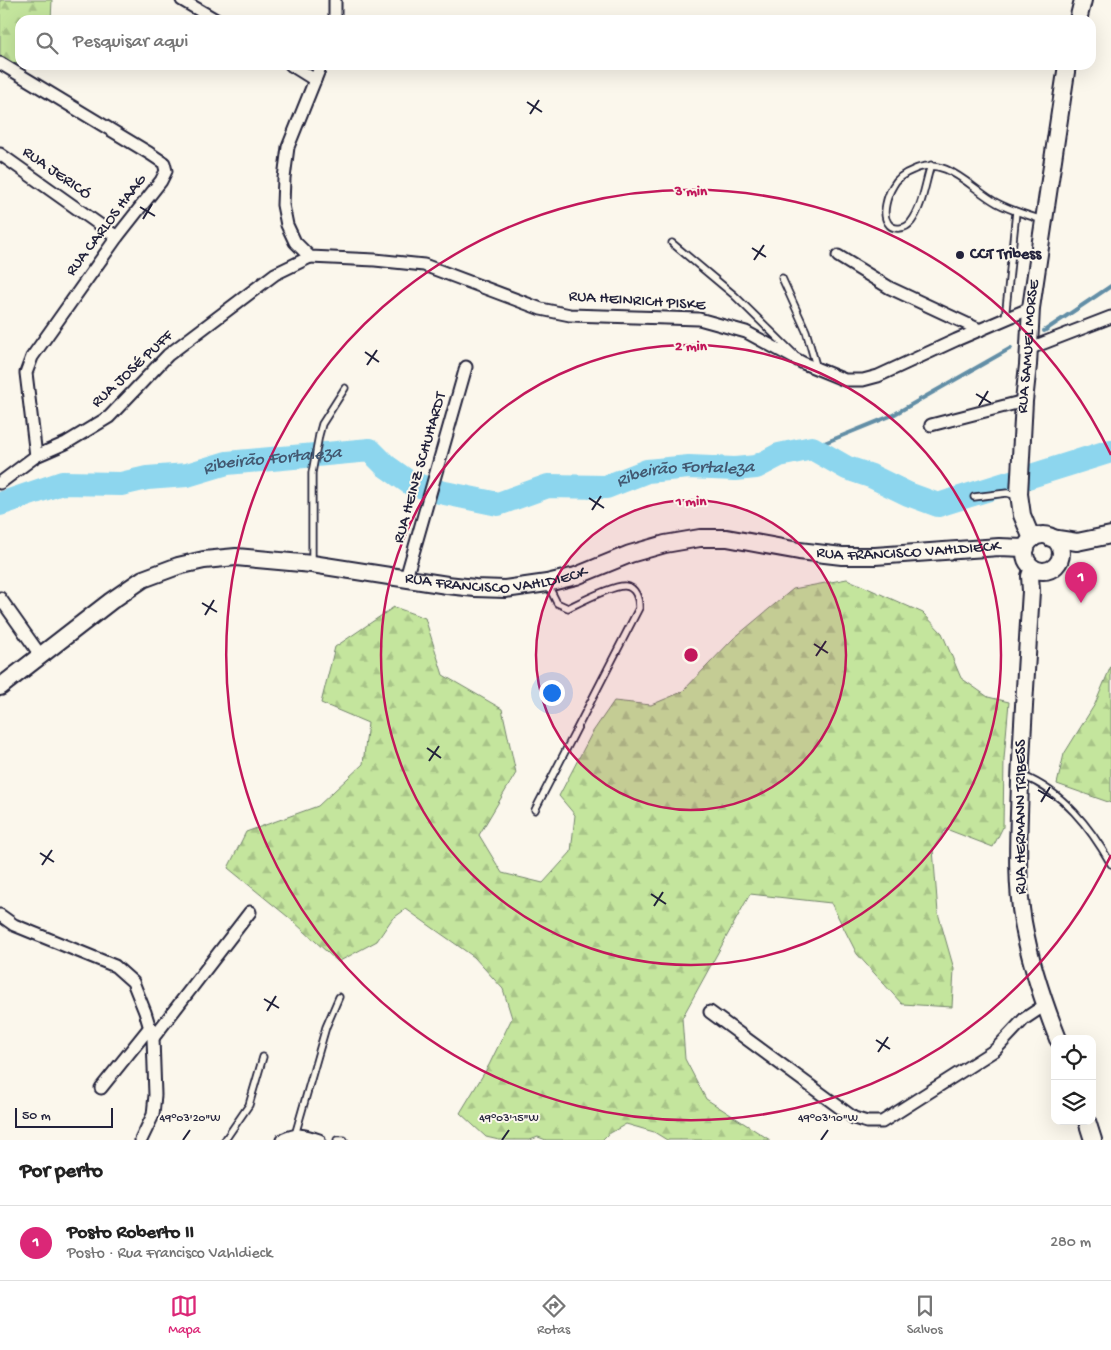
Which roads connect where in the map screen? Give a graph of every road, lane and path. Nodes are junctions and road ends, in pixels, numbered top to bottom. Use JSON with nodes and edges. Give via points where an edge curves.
{"nodes":[{"id":1,"x":182,"y":0,"type":"edge"},
{"id":2,"x":335,"y":0,"type":"edge"},
{"id":3,"x":1083,"y":0,"type":"edge"},
{"id":4,"x":208,"y":15,"type":"edge"},
{"id":5,"x":335,"y":15,"type":"edge"},
{"id":6,"x":1079,"y":15,"type":"edge"},
{"id":7,"x":0,"y":62,"type":"edge"},
{"id":8,"x":299,"y":70,"type":"edge"},
{"id":9,"x":319,"y":70,"type":"edge"},
{"id":10,"x":1066,"y":70,"type":"edge"},
{"id":11,"x":315,"y":80,"type":"junction"},
{"id":12,"x":0,"y":154,"type":"edge"},
{"id":13,"x":931,"y":165,"type":"junction"},
{"id":14,"x":1016,"y":212,"type":"junction"},
{"id":15,"x":1044,"y":220,"type":"junction"},
{"id":16,"x":117,"y":237,"type":"junction"},
{"id":17,"x":672,"y":243,"type":"dead end"},
{"id":18,"x":838,"y":256,"type":"dead end"},
{"id":19,"x":310,"y":258,"type":"junction"},
{"id":20,"x":782,"y":278,"type":"dead end"},
{"id":21,"x":1030,"y":308,"type":"junction"},
{"id":22,"x":1111,"y":317,"type":"edge"},
{"id":23,"x":1005,"y":319,"type":"junction"},
{"id":24,"x":980,"y":330,"type":"junction"},
{"id":25,"x":1028,"y":349,"type":"junction"},
{"id":26,"x":803,"y":364,"type":"junction"},
{"id":27,"x":466,"y":367,"type":"dead end"},
{"id":28,"x":817,"y":369,"type":"junction"},
{"id":29,"x":346,"y":388,"type":"dead end"},
{"id":30,"x":1024,"y":401,"type":"junction"},
{"id":31,"x":930,"y":425,"type":"dead end"},
{"id":32,"x":36,"y":456,"type":"junction"},
{"id":33,"x":0,"y":483,"type":"edge"},
{"id":34,"x":1019,"y":495,"type":"junction"},
{"id":35,"x":974,"y":497,"type":"dead end"},
{"id":36,"x":1111,"y":535,"type":"edge"},
{"id":37,"x":1051,"y":538,"type":"junction"},
{"id":38,"x":1077,"y":542,"type":"junction"},
{"id":39,"x":1029,"y":543,"type":"junction"},
{"id":40,"x":1060,"y":558,"type":"junction"},
{"id":41,"x":312,"y":564,"type":"junction"},
{"id":42,"x":1040,"y":569,"type":"junction"},
{"id":43,"x":406,"y":578,"type":"junction"},
{"id":44,"x":546,"y":583,"type":"junction"},
{"id":45,"x":0,"y":598,"type":"edge"},
{"id":46,"x":41,"y":656,"type":"junction"},
{"id":47,"x":0,"y":687,"type":"edge"},
{"id":48,"x":1021,"y":776,"type":"junction"},
{"id":49,"x":535,"y":810,"type":"dead end"},
{"id":50,"x":1111,"y":864,"type":"edge"},
{"id":51,"x":250,"y":912,"type":"dead end"},
{"id":52,"x":0,"y":915,"type":"edge"},
{"id":53,"x":339,"y":997,"type":"dead end"},
{"id":54,"x":1045,"y":1005,"type":"junction"},
{"id":55,"x":710,"y":1012,"type":"dead end"},
{"id":56,"x":151,"y":1032,"type":"junction"},
{"id":57,"x":1056,"y":1035,"type":"edge"},
{"id":58,"x":262,"y":1057,"type":"dead end"},
{"id":59,"x":101,"y":1088,"type":"dead end"},
{"id":60,"x":1088,"y":1125,"type":"edge"},
{"id":61,"x":295,"y":1135,"type":"junction"},
{"id":62,"x":141,"y":1140,"type":"edge"},
{"id":63,"x":225,"y":1140,"type":"edge"},
{"id":64,"x":282,"y":1140,"type":"edge"},
{"id":65,"x":319,"y":1140,"type":"edge"},
{"id":66,"x":337,"y":1140,"type":"edge"},
{"id":67,"x":344,"y":1140,"type":"edge"},
{"id":68,"x":1093,"y":1140,"type":"edge"}],
"edges":[{"from":1,"to":4,"type":"street"},
{"from":2,"to":5,"type":"street"},
{"from":3,"to":6,"type":"main road"},
{"from":7,"to":16,"type":"street","name":"RUA CARLOS HAAG","via":[[164,164],[166,171],[161,181]]},
{"from":8,"to":11,"type":"street"},
{"from":9,"to":11,"type":"street"},
{"from":10,"to":15,"type":"main road","name":"RUA SAMUEL MORSE"},
{"from":11,"to":19,"type":"street","via":[[288,147],[283,206],[295,242]]},
{"from":12,"to":16,"type":"street","name":"RUA JERICÓ"},
{"from":13,"to":13,"type":"lane","via":[[911,222],[900,229],[890,225],[886,206],[893,186],[904,174],[919,166]]},
{"from":13,"to":14,"type":"lane","via":[[967,181],[995,202]]},
{"from":14,"to":15,"type":"lane"},
{"from":14,"to":23,"type":"lane"},
{"from":15,"to":21,"type":"main road","name":"RUA SAMUEL MORSE"},
{"from":16,"to":32,"type":"street","name":"RUA CARLOS HAAG","via":[[32,357],[26,373]]},
{"from":17,"to":26,"type":"lane","via":[[734,295]]},
{"from":18,"to":24,"type":"street","via":[[890,288]]},
{"from":19,"to":26,"type":"street","name":"RUA HEINRICH PISKE","via":[[375,260],[424,266],[541,309],[570,315],[699,319],[746,332]]},
{"from":19,"to":32,"type":"street","name":"RUA JOSÉ PUFF","via":[[275,274],[168,355],[109,417],[66,443]]},
{"from":20,"to":28,"type":"lane","via":[[806,331]]},
{"from":21,"to":23,"type":"street","name":"RUA HEINRICH PISKE"},
{"from":21,"to":25,"type":"main road","name":"RUA SAMUEL MORSE"},
{"from":22,"to":25,"type":"street"},
{"from":23,"to":24,"type":"street","name":"RUA HEINRICH PISKE"},
{"from":24,"to":28,"type":"street","name":"RUA HEINRICH PISKE","via":[[878,376],[862,380],[845,380]]},
{"from":25,"to":30,"type":"main road","name":"RUA SAMUEL MORSE"},
{"from":26,"to":28,"type":"street","name":"RUA HEINRICH PISKE"},
{"from":27,"to":43,"type":"street","name":"RUA HEINZ SCHUHARDT"},
{"from":29,"to":41,"type":"lane","via":[[322,424],[319,435],[312,473]]},
{"from":30,"to":31,"type":"street"},
{"from":30,"to":34,"type":"main road","name":"RUA SAMUEL MORSE"},
{"from":32,"to":33,"type":"street","name":"RUA JOSÉ PUFF"},
{"from":34,"to":35,"type":"lane","via":[[1007,493]]},
{"from":34,"to":39,"type":"main road","name":"RUA SAMUEL MORSE"},
{"from":36,"to":38,"type":"main road","name":"RUA FRANCISCO VAHLDIECK"},
{"from":37,"to":38,"type":"main road","name":"RUA FRANCISCO VAHLDIECK"},
{"from":37,"to":39,"type":"main road","name":"RUA FRANCISCO VAHLDIECK","via":[[1045,536]]},
{"from":37,"to":40,"type":"main road","via":[[1060,548]]},
{"from":38,"to":40,"type":"main road"},
{"from":39,"to":42,"type":"main road","via":[[1026,559]]},
{"from":39,"to":44,"type":"main road","name":"RUA FRANCISCO VAHLDIECK","via":[[842,556],[726,538],[700,538],[630,554],[576,576]]},
{"from":40,"to":42,"type":"main road","via":[[1055,566]]},
{"from":41,"to":43,"type":"main road","name":"RUA FRANCISCO VAHLDIECK"},
{"from":41,"to":46,"type":"main road","name":"RUA FRANCISCO VAHLDIECK","via":[[236,557],[178,566],[143,579]]},
{"from":42,"to":48,"type":"main road","name":"RUA HERMANN TRIBESS","via":[[1030,591]]},
{"from":43,"to":44,"type":"main road","name":"RUA FRANCISCO VAHLDIECK","via":[[475,588],[505,589]]},
{"from":44,"to":49,"type":"lane","via":[[557,603],[568,608],[602,592],[625,586],[639,598],[639,608]]},
{"from":45,"to":46,"type":"street"},
{"from":46,"to":47,"type":"main road","name":"RUA FRANCISCO VAHLDIECK"},
{"from":48,"to":50,"type":"lane","via":[[1050,790],[1068,806]]},
{"from":48,"to":54,"type":"main road","name":"RUA HERMANN TRIBESS","via":[[1018,843],[1023,921]]},
{"from":51,"to":56,"type":"street"},
{"from":52,"to":56,"type":"street","via":[[14,925],[115,966],[133,982]]},
{"from":53,"to":61,"type":"lane","via":[[326,1027]]},
{"from":54,"to":55,"type":"street","via":[[1024,1019],[995,1050],[882,1122],[854,1118]]},
{"from":54,"to":57,"type":"main road","name":"RUA HERMANN TRIBESS"},
{"from":56,"to":59,"type":"street"},
{"from":56,"to":62,"type":"street","via":[[155,1095],[153,1115]]},
{"from":58,"to":63,"type":"lane","via":[[249,1105]]},
{"from":60,"to":68,"type":"main road"},
{"from":61,"to":64,"type":"street"},
{"from":61,"to":65,"type":"street"},
{"from":66,"to":67,"type":"lane"}]}
